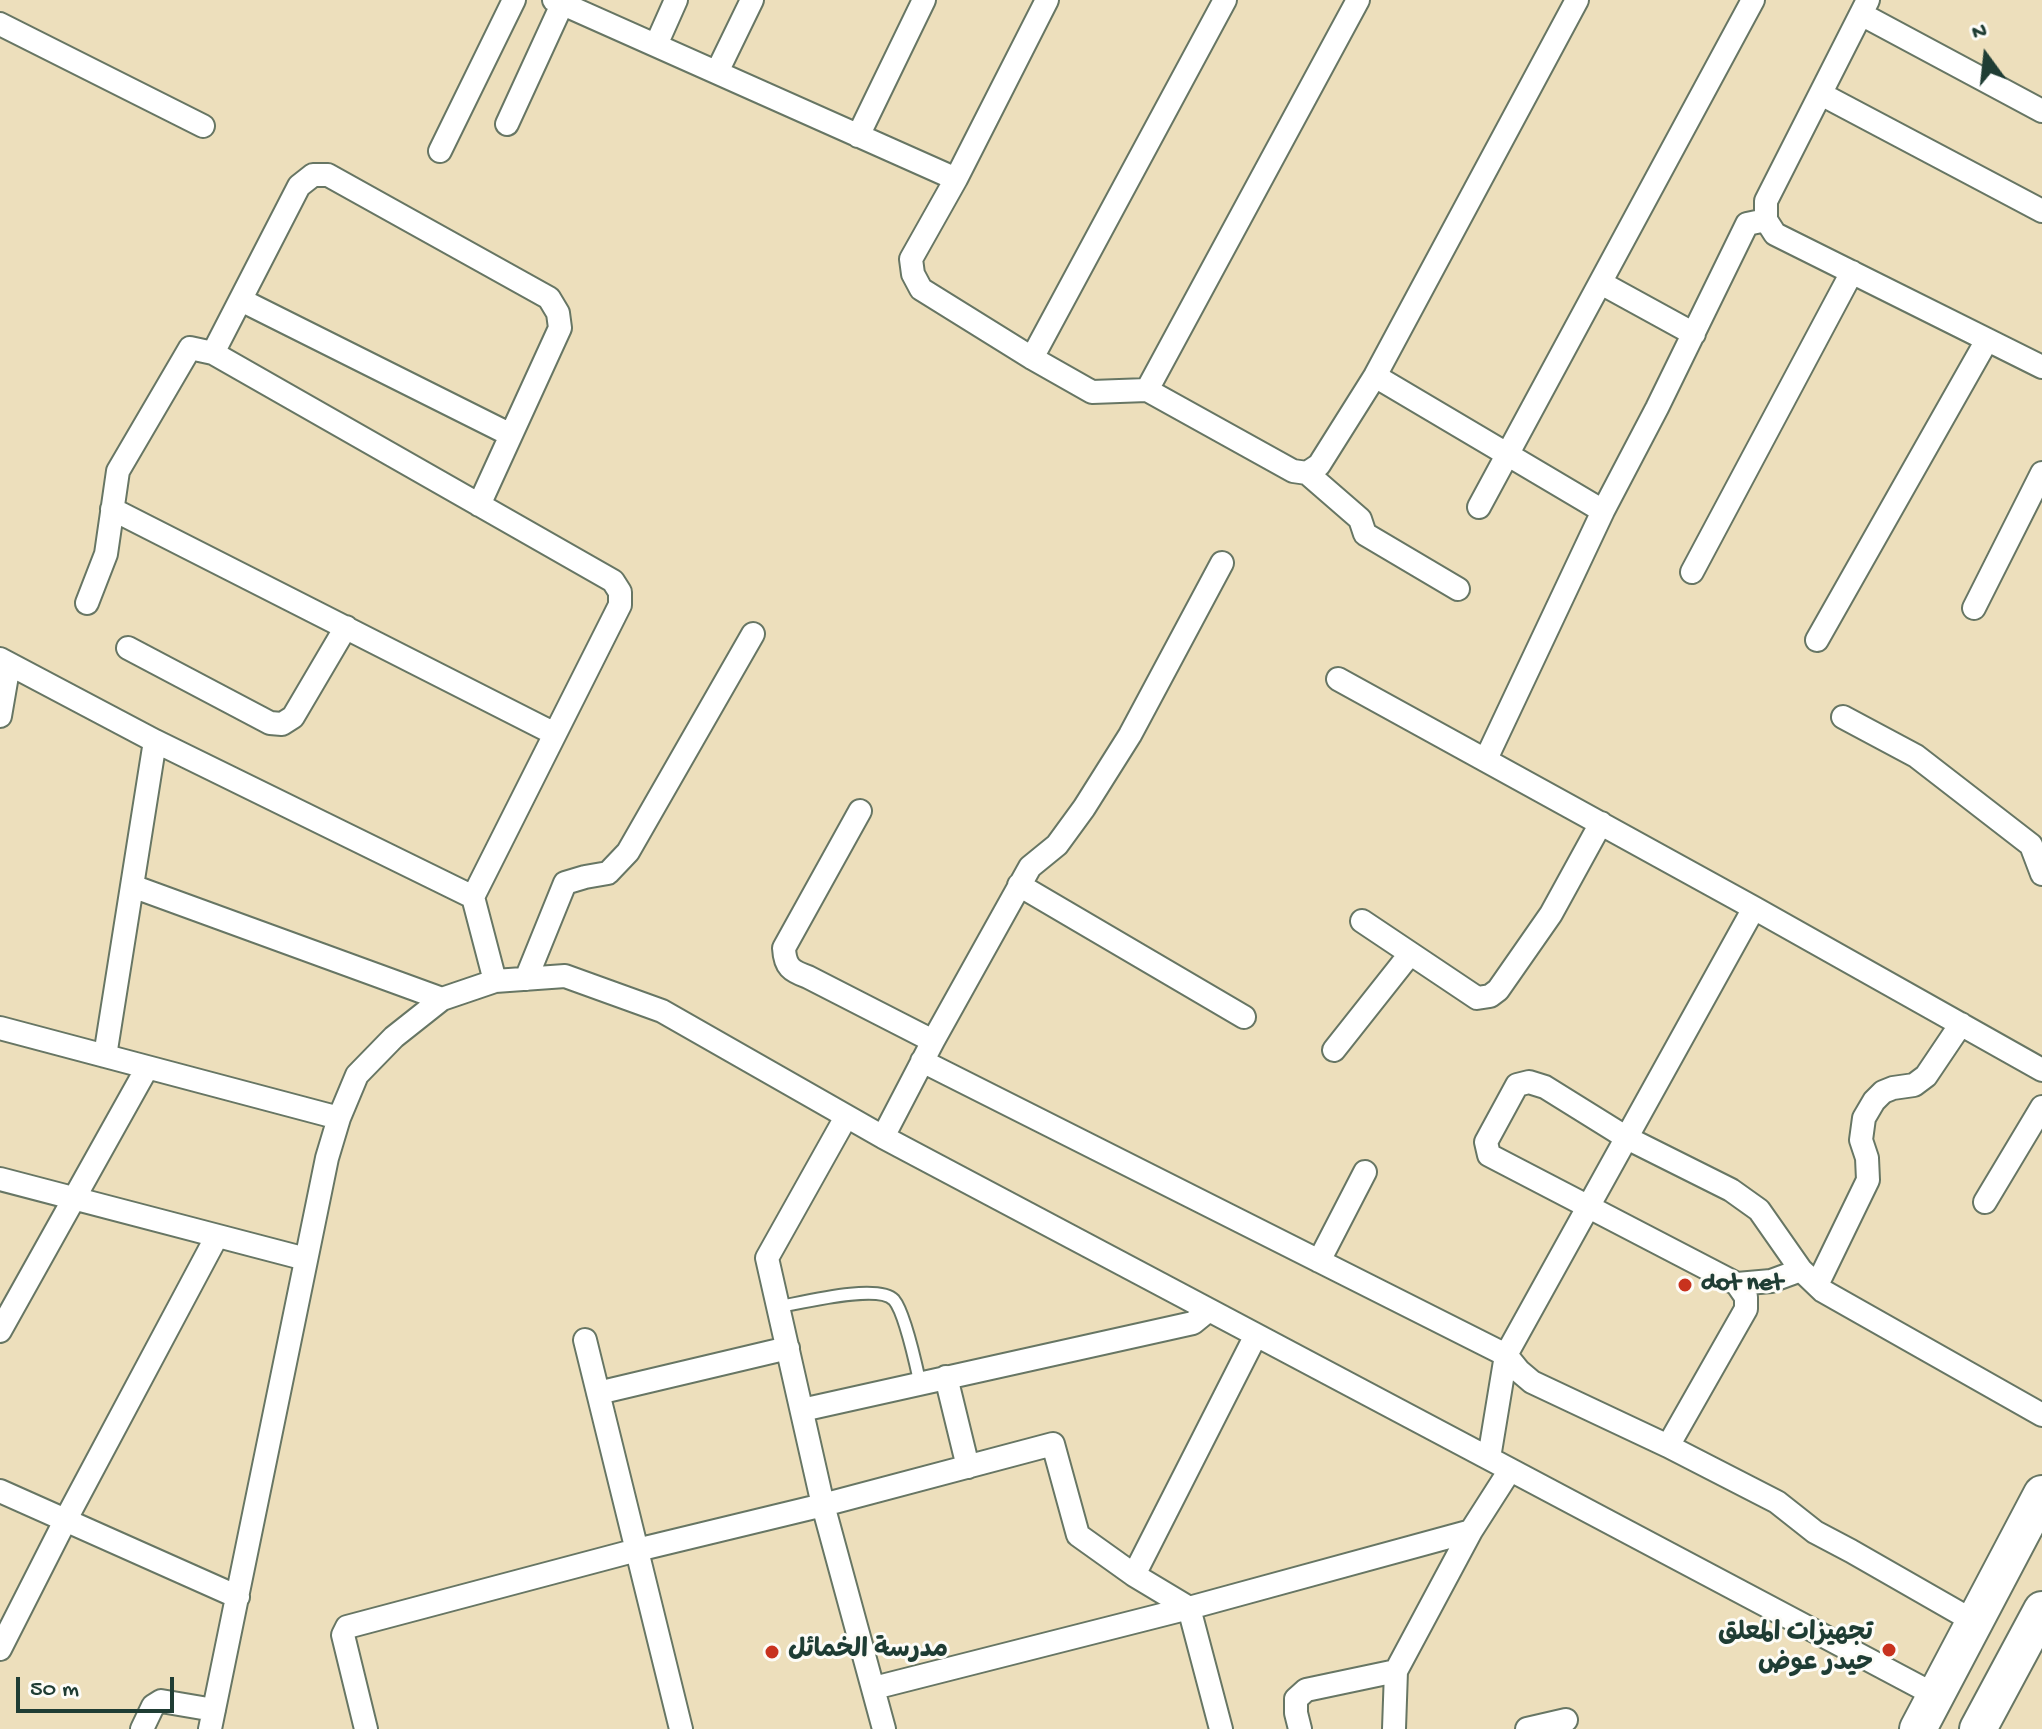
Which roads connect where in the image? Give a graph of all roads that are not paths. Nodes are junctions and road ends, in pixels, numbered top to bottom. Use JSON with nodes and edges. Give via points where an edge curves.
{"nodes":[{"id":1,"x":514,"y":0,"type":"edge"},
{"id":2,"x":676,"y":0,"type":"edge"},
{"id":3,"x":752,"y":0,"type":"edge"},
{"id":4,"x":924,"y":0,"type":"edge"},
{"id":5,"x":1047,"y":0,"type":"edge"},
{"id":6,"x":1225,"y":0,"type":"edge"},
{"id":7,"x":1358,"y":0,"type":"edge"},
{"id":8,"x":1577,"y":0,"type":"edge"},
{"id":9,"x":1753,"y":0,"type":"edge"},
{"id":10,"x":560,"y":1,"type":"edge"},
{"id":11,"x":1865,"y":7,"type":"edge"},
{"id":12,"x":0,"y":24,"type":"edge"},
{"id":13,"x":656,"y":45,"type":"junction"},
{"id":14,"x":717,"y":72,"type":"junction"},
{"id":15,"x":1821,"y":94,"type":"junction"},
{"id":16,"x":2042,"y":111,"type":"edge"},
{"id":17,"x":507,"y":124,"type":"dead end"},
{"id":18,"x":203,"y":126,"type":"dead end"},
{"id":19,"x":858,"y":136,"type":"junction"},
{"id":20,"x":440,"y":151,"type":"dead end"},
{"id":21,"x":956,"y":179,"type":"junction"},
{"id":22,"x":2042,"y":211,"type":"edge"},
{"id":23,"x":1766,"y":220,"type":"junction"},
{"id":24,"x":1852,"y":272,"type":"junction"},
{"id":25,"x":1601,"y":283,"type":"junction"},
{"id":26,"x":241,"y":300,"type":"junction"},
{"id":27,"x":1694,"y":334,"type":"junction"},
{"id":28,"x":1987,"y":340,"type":"junction"},
{"id":29,"x":213,"y":353,"type":"junction"},
{"id":30,"x":1032,"y":358,"type":"junction"},
{"id":31,"x":2042,"y":367,"type":"edge"},
{"id":32,"x":1375,"y":376,"type":"junction"},
{"id":33,"x":1147,"y":390,"type":"junction"},
{"id":34,"x":511,"y":435,"type":"junction"},
{"id":35,"x":1508,"y":454,"type":"junction"},
{"id":36,"x":1307,"y":473,"type":"junction"},
{"id":37,"x":2042,"y":473,"type":"edge"},
{"id":38,"x":479,"y":505,"type":"junction"},
{"id":39,"x":1479,"y":507,"type":"dead end"},
{"id":40,"x":112,"y":509,"type":"junction"},
{"id":41,"x":1603,"y":511,"type":"junction"},
{"id":42,"x":1222,"y":563,"type":"dead end"},
{"id":43,"x":1692,"y":572,"type":"dead end"},
{"id":44,"x":1458,"y":589,"type":"dead end"},
{"id":45,"x":87,"y":603,"type":"dead end"},
{"id":46,"x":1974,"y":608,"type":"dead end"},
{"id":47,"x":346,"y":627,"type":"junction"},
{"id":48,"x":753,"y":634,"type":"dead end"},
{"id":49,"x":1817,"y":640,"type":"dead end"},
{"id":50,"x":128,"y":648,"type":"dead end"},
{"id":51,"x":5,"y":662,"type":"edge"},
{"id":52,"x":1338,"y":679,"type":"dead end"},
{"id":53,"x":0,"y":716,"type":"edge"},
{"id":54,"x":1843,"y":717,"type":"dead end"},
{"id":55,"x":555,"y":734,"type":"junction"},
{"id":56,"x":155,"y":741,"type":"junction"},
{"id":57,"x":1486,"y":759,"type":"junction"},
{"id":58,"x":860,"y":811,"type":"dead end"},
{"id":59,"x":1601,"y":823,"type":"junction"},
{"id":60,"x":2042,"y":874,"type":"edge"},
{"id":61,"x":1019,"y":885,"type":"junction"},
{"id":62,"x":132,"y":886,"type":"junction"},
{"id":63,"x":473,"y":897,"type":"junction"},
{"id":64,"x":1754,"y":908,"type":"junction"},
{"id":65,"x":1362,"y":921,"type":"dead end"},
{"id":66,"x":1410,"y":954,"type":"junction"},
{"id":67,"x":526,"y":979,"type":"junction"},
{"id":68,"x":495,"y":981,"type":"junction"},
{"id":69,"x":442,"y":999,"type":"junction"},
{"id":70,"x":1244,"y":1017,"type":"dead end"},
{"id":71,"x":1961,"y":1024,"type":"junction"},
{"id":72,"x":0,"y":1028,"type":"edge"},
{"id":73,"x":933,"y":1041,"type":"junction"},
{"id":74,"x":1334,"y":1050,"type":"dead end"},
{"id":75,"x":105,"y":1056,"type":"junction"},
{"id":76,"x":922,"y":1061,"type":"junction"},
{"id":77,"x":147,"y":1068,"type":"junction"},
{"id":78,"x":2042,"y":1070,"type":"edge"},
{"id":79,"x":2042,"y":1107,"type":"edge"},
{"id":80,"x":846,"y":1117,"type":"junction"},
{"id":81,"x":339,"y":1118,"type":"junction"},
{"id":82,"x":883,"y":1137,"type":"junction"},
{"id":83,"x":1627,"y":1138,"type":"junction"},
{"id":84,"x":1365,"y":1172,"type":"dead end"},
{"id":85,"x":0,"y":1179,"type":"edge"},
{"id":86,"x":74,"y":1199,"type":"junction"},
{"id":87,"x":1985,"y":1202,"type":"dead end"},
{"id":88,"x":1588,"y":1207,"type":"junction"},
{"id":89,"x":217,"y":1236,"type":"junction"},
{"id":90,"x":306,"y":1259,"type":"junction"},
{"id":91,"x":1319,"y":1261,"type":"junction"},
{"id":92,"x":1809,"y":1278,"type":"junction"},
{"id":93,"x":1737,"y":1284,"type":"junction"},
{"id":94,"x":778,"y":1307,"type":"junction"},
{"id":95,"x":1209,"y":1310,"type":"junction"},
{"id":96,"x":0,"y":1331,"type":"edge"},
{"id":97,"x":1256,"y":1335,"type":"junction"},
{"id":98,"x":585,"y":1340,"type":"dead end"},
{"id":99,"x":788,"y":1348,"type":"junction"},
{"id":100,"x":1506,"y":1355,"type":"junction"},
{"id":101,"x":946,"y":1377,"type":"junction"},
{"id":102,"x":920,"y":1383,"type":"junction"},
{"id":103,"x":598,"y":1393,"type":"junction"},
{"id":104,"x":802,"y":1410,"type":"junction"},
{"id":105,"x":2042,"y":1415,"type":"edge"},
{"id":106,"x":1668,"y":1446,"type":"junction"},
{"id":107,"x":1489,"y":1458,"type":"junction"},
{"id":108,"x":968,"y":1467,"type":"junction"},
{"id":109,"x":1510,"y":1470,"type":"junction"},
{"id":110,"x":0,"y":1491,"type":"edge"},
{"id":111,"x":2042,"y":1494,"type":"edge"},
{"id":112,"x":823,"y":1505,"type":"junction"},
{"id":113,"x":65,"y":1521,"type":"junction"},
{"id":114,"x":1471,"y":1531,"type":"junction"},
{"id":115,"x":637,"y":1550,"type":"junction"},
{"id":116,"x":1134,"y":1575,"type":"junction"},
{"id":117,"x":1991,"y":1590,"type":"junction"},
{"id":118,"x":238,"y":1597,"type":"junction"},
{"id":119,"x":1189,"y":1608,"type":"junction"},
{"id":120,"x":2042,"y":1610,"type":"edge"},
{"id":121,"x":1975,"y":1622,"type":"junction"},
{"id":122,"x":0,"y":1649,"type":"edge"},
{"id":123,"x":1396,"y":1671,"type":"junction"},
{"id":124,"x":1943,"y":1683,"type":"junction"},
{"id":125,"x":874,"y":1688,"type":"junction"},
{"id":126,"x":1997,"y":1692,"type":"junction"},
{"id":127,"x":212,"y":1720,"type":"edge"},
{"id":128,"x":1566,"y":1720,"type":"dead end"},
{"id":129,"x":142,"y":1729,"type":"edge"},
{"id":130,"x":366,"y":1729,"type":"edge"},
{"id":131,"x":681,"y":1729,"type":"edge"},
{"id":132,"x":884,"y":1729,"type":"edge"},
{"id":133,"x":1221,"y":1729,"type":"edge"},
{"id":134,"x":1300,"y":1729,"type":"edge"},
{"id":135,"x":1394,"y":1729,"type":"edge"},
{"id":136,"x":1527,"y":1729,"type":"edge"},
{"id":137,"x":1918,"y":1729,"type":"edge"},
{"id":138,"x":1978,"y":1729,"type":"edge"}],
"edges":[{"from":1,"to":20,"type":"street"},
{"from":2,"to":13,"type":"street"},
{"from":3,"to":14,"type":"street"},
{"from":4,"to":19,"type":"street"},
{"from":5,"to":21,"type":"street"},
{"from":6,"to":30,"type":"street"},
{"from":7,"to":33,"type":"street"},
{"from":8,"to":32,"type":"street"},
{"from":9,"to":25,"type":"street"},
{"from":10,"to":13,"type":"street"},
{"from":10,"to":17,"type":"street"},
{"from":11,"to":15,"type":"street"},
{"from":11,"to":16,"type":"street"},
{"from":12,"to":18,"type":"street"},
{"from":13,"to":14,"type":"street"},
{"from":14,"to":19,"type":"street"},
{"from":15,"to":22,"type":"street"},
{"from":15,"to":23,"type":"street","via":[[1766,201]]},
{"from":19,"to":21,"type":"street"},
{"from":21,"to":30,"type":"street","via":[[911,259],[913,274],[921,289]]},
{"from":23,"to":24,"type":"street","via":[[1775,234]]},
{"from":23,"to":27,"type":"street","via":[[1747,224]]},
{"from":24,"to":28,"type":"street"},
{"from":24,"to":43,"type":"street"},
{"from":25,"to":27,"type":"street"},
{"from":25,"to":35,"type":"street"},
{"from":26,"to":29,"type":"street"},
{"from":26,"to":34,"type":"street"},
{"from":26,"to":34,"type":"street","via":[[299,186],[313,175],[328,175],[549,298],[560,328]]},
{"from":27,"to":41,"type":"street"},
{"from":28,"to":31,"type":"street"},
{"from":28,"to":49,"type":"street"},
{"from":29,"to":38,"type":"street"},
{"from":29,"to":40,"type":"street","via":[[190,348],[118,471]]},
{"from":30,"to":33,"type":"street","via":[[1092,392]]},
{"from":32,"to":35,"type":"street"},
{"from":32,"to":36,"type":"street","via":[[1319,465]]},
{"from":33,"to":36,"type":"street","via":[[1293,471]]},
{"from":34,"to":38,"type":"street"},
{"from":35,"to":39,"type":"street"},
{"from":35,"to":41,"type":"street"},
{"from":36,"to":44,"type":"street","via":[[1360,519],[1365,534]]},
{"from":37,"to":46,"type":"street"},
{"from":38,"to":55,"type":"street","via":[[613,581],[620,592],[620,605]]},
{"from":40,"to":45,"type":"street","via":[[106,554]]},
{"from":40,"to":47,"type":"street"},
{"from":41,"to":57,"type":"street"},
{"from":42,"to":61,"type":"street","via":[[1130,735],[1084,808]]},
{"from":47,"to":50,"type":"street","via":[[293,717],[282,724],[270,723]]},
{"from":47,"to":55,"type":"street"},
{"from":48,"to":67,"type":"street","via":[[628,852],[608,873],[565,883]]},
{"from":51,"to":53,"type":"street"},
{"from":51,"to":56,"type":"street"},
{"from":52,"to":57,"type":"street"},
{"from":54,"to":60,"type":"street","via":[[1916,756],[2031,845]]},
{"from":55,"to":63,"type":"street"},
{"from":56,"to":62,"type":"street"},
{"from":56,"to":63,"type":"street"},
{"from":57,"to":59,"type":"street"},
{"from":58,"to":73,"type":"street","via":[[784,948],[785,960],[793,972]]},
{"from":59,"to":64,"type":"street"},
{"from":59,"to":66,"type":"street","via":[[1551,914],[1490,996],[1477,998]]},
{"from":61,"to":70,"type":"street"},
{"from":61,"to":73,"type":"street"},
{"from":62,"to":69,"type":"street"},
{"from":62,"to":75,"type":"street"},
{"from":63,"to":68,"type":"street"},
{"from":64,"to":71,"type":"street"},
{"from":64,"to":83,"type":"street"},
{"from":65,"to":66,"type":"street"},
{"from":66,"to":74,"type":"street"},
{"from":67,"to":68,"type":"street"},
{"from":67,"to":80,"type":"street","via":[[565,976],[662,1011]]},
{"from":68,"to":69,"type":"street"},
{"from":69,"to":81,"type":"street","via":[[357,1075]]},
{"from":71,"to":78,"type":"street"},
{"from":71,"to":92,"type":"street","via":[[1926,1076],[1914,1085],[1883,1092],[1874,1101],[1864,1118],[1861,1140],[1868,1180]]},
{"from":72,"to":75,"type":"street"},
{"from":73,"to":76,"type":"street"},
{"from":75,"to":77,"type":"street"},
{"from":76,"to":82,"type":"street"},
{"from":76,"to":91,"type":"street"},
{"from":77,"to":81,"type":"street"},
{"from":77,"to":86,"type":"street"},
{"from":79,"to":87,"type":"street"},
{"from":80,"to":82,"type":"street"},
{"from":80,"to":94,"type":"street","via":[[767,1258]]},
{"from":81,"to":90,"type":"street"},
{"from":82,"to":95,"type":"street"},
{"from":83,"to":88,"type":"street"},
{"from":83,"to":88,"type":"street","via":[[1545,1087],[1517,1085],[1486,1142],[1489,1155]]},
{"from":83,"to":92,"type":"street","via":[[1731,1190],[1759,1210]]},
{"from":84,"to":91,"type":"street"},
{"from":85,"to":86,"type":"street"},
{"from":86,"to":89,"type":"street"},
{"from":86,"to":96,"type":"street"},
{"from":88,"to":93,"type":"street"},
{"from":88,"to":100,"type":"street"},
{"from":89,"to":90,"type":"street"},
{"from":89,"to":113,"type":"street"},
{"from":90,"to":118,"type":"street"},
{"from":91,"to":100,"type":"street"},
{"from":92,"to":93,"type":"street"},
{"from":92,"to":105,"type":"street","via":[[1823,1291]]},
{"from":93,"to":106,"type":"street","via":[[1746,1297],[1746,1309]]},
{"from":94,"to":99,"type":"street"},
{"from":94,"to":102,"type":"lane","via":[[852,1294],[880,1293],[894,1300]]},
{"from":95,"to":97,"type":"street"},
{"from":95,"to":101,"type":"street","via":[[1193,1323]]},
{"from":97,"to":107,"type":"street"},
{"from":97,"to":116,"type":"street"},
{"from":98,"to":103,"type":"street"},
{"from":99,"to":103,"type":"street"},
{"from":99,"to":104,"type":"street"},
{"from":100,"to":106,"type":"street","via":[[1532,1382]]},
{"from":100,"to":107,"type":"street"},
{"from":101,"to":102,"type":"street"},
{"from":101,"to":108,"type":"street"},
{"from":102,"to":104,"type":"street"},
{"from":103,"to":115,"type":"street"},
{"from":104,"to":112,"type":"street"},
{"from":106,"to":121,"type":"street","via":[[1777,1502],[1815,1532]]},
{"from":107,"to":109,"type":"street"},
{"from":108,"to":112,"type":"street"},
{"from":108,"to":116,"type":"street","via":[[1053,1444],[1078,1535]]},
{"from":109,"to":114,"type":"street"},
{"from":109,"to":124,"type":"street"},
{"from":110,"to":113,"type":"street"},
{"from":111,"to":117,"type":"main road"},
{"from":112,"to":115,"type":"street"},
{"from":112,"to":125,"type":"street"},
{"from":113,"to":118,"type":"street"},
{"from":113,"to":122,"type":"street"},
{"from":114,"to":119,"type":"street"},
{"from":114,"to":123,"type":"street"},
{"from":115,"to":130,"type":"street","via":[[347,1627],[343,1635]]},
{"from":115,"to":131,"type":"street"},
{"from":116,"to":119,"type":"street"},
{"from":117,"to":120,"type":"main road","via":[[1995,1608],[2008,1620],[2027,1621]]},
{"from":117,"to":121,"type":"main road"},
{"from":118,"to":127,"type":"street"},
{"from":119,"to":125,"type":"street"},
{"from":119,"to":133,"type":"street"},
{"from":120,"to":126,"type":"main road"},
{"from":121,"to":124,"type":"main road"},
{"from":123,"to":134,"type":"street","via":[[1306,1690],[1296,1699]]},
{"from":123,"to":135,"type":"street"},
{"from":124,"to":126,"type":"main road","via":[[1957,1664],[1974,1660],[1990,1667]]},
{"from":124,"to":137,"type":"main road"},
{"from":125,"to":132,"type":"street"},
{"from":126,"to":138,"type":"main road"},
{"from":127,"to":129,"type":"street","via":[[161,1701]]},
{"from":128,"to":136,"type":"street"}]}
